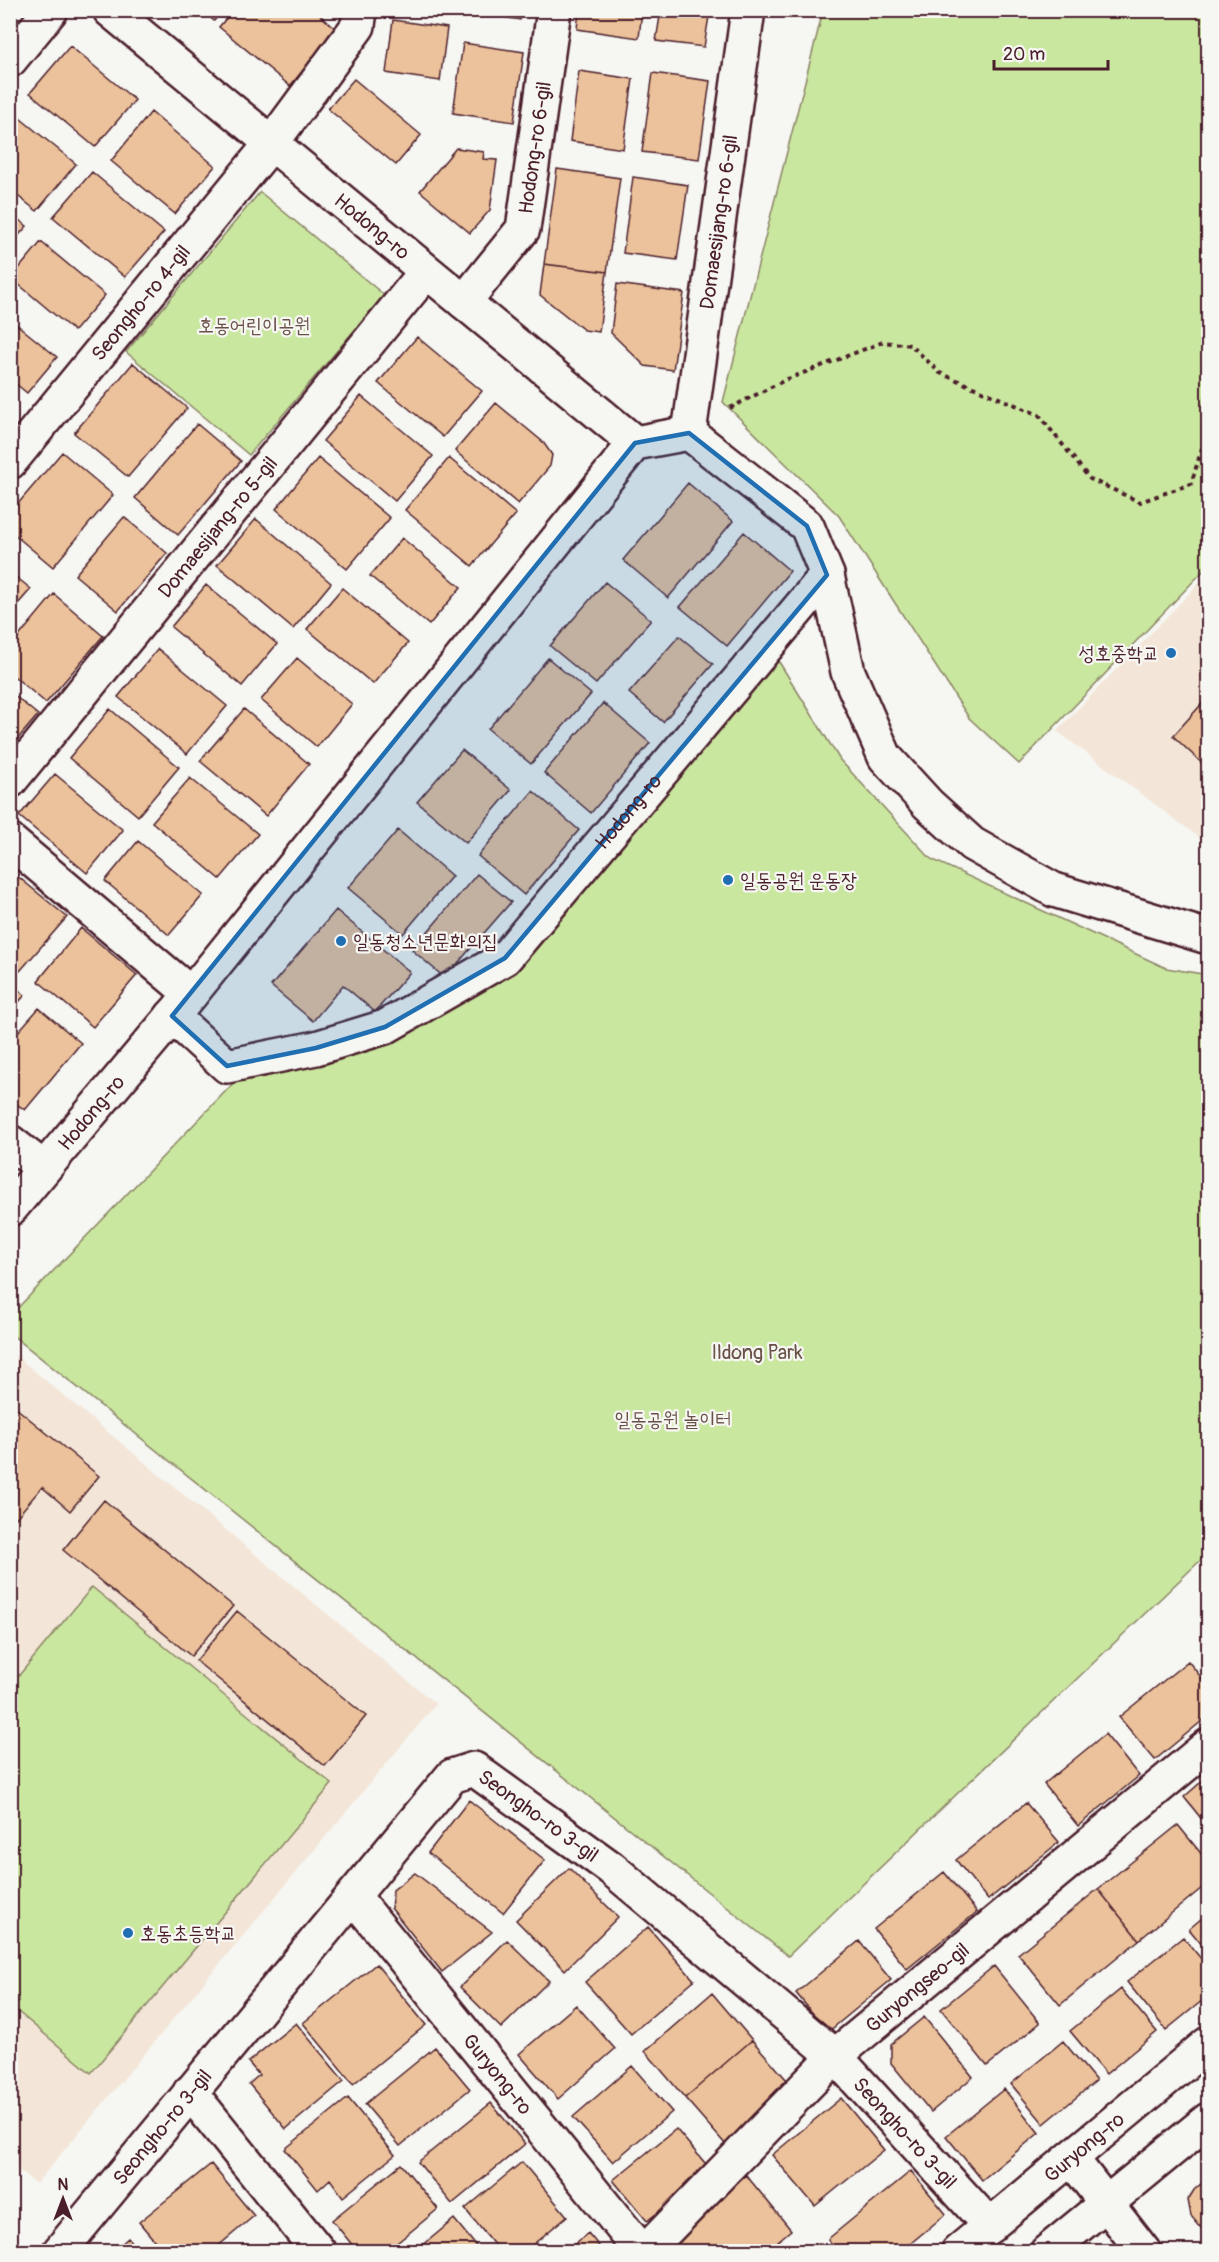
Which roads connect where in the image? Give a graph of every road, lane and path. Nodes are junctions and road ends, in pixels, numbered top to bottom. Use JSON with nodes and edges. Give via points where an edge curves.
{"nodes":[{"id":1,"x":51,"y":10,"type":"edge"},
{"id":2,"x":110,"y":10,"type":"edge"},
{"id":3,"x":360,"y":10,"type":"edge"},
{"id":4,"x":554,"y":10,"type":"edge"},
{"id":5,"x":748,"y":10,"type":"edge"},
{"id":6,"x":10,"y":60,"type":"edge"},
{"id":7,"x":271,"y":144,"type":"junction"},
{"id":8,"x":426,"y":272,"type":"junction"},
{"id":9,"x":464,"y":302,"type":"junction"},
{"id":10,"x":1209,"y":395,"type":"edge"},
{"id":11,"x":728,"y":409,"type":"dead end"},
{"id":12,"x":689,"y":433,"type":"junction"},
{"id":13,"x":635,"y":442,"type":"junction"},
{"id":14,"x":10,"y":462,"type":"edge"},
{"id":15,"x":827,"y":575,"type":"junction"},
{"id":16,"x":10,"y":781,"type":"edge"},
{"id":17,"x":10,"y":841,"type":"edge"},
{"id":18,"x":1209,"y":937,"type":"edge"},
{"id":19,"x":182,"y":1005,"type":"junction"},
{"id":20,"x":10,"y":1142,"type":"edge"},
{"id":21,"x":43,"y":1168,"type":"junction"},
{"id":22,"x":10,"y":1209,"type":"edge"},
{"id":23,"x":1209,"y":1746,"type":"edge"},
{"id":24,"x":354,"y":1897,"type":"junction"},
{"id":25,"x":1209,"y":2044,"type":"edge"},
{"id":26,"x":835,"y":2056,"type":"junction"},
{"id":27,"x":190,"y":2092,"type":"junction"},
{"id":28,"x":1209,"y":2120,"type":"edge"},
{"id":29,"x":1071,"y":2158,"type":"junction"},
{"id":30,"x":1106,"y":2204,"type":"junction"},
{"id":31,"x":990,"y":2226,"type":"junction"},
{"id":32,"x":59,"y":2252,"type":"edge"},
{"id":33,"x":319,"y":2252,"type":"edge"},
{"id":34,"x":643,"y":2252,"type":"edge"},
{"id":35,"x":958,"y":2252,"type":"edge"},
{"id":36,"x":1047,"y":2252,"type":"edge"},
{"id":37,"x":1144,"y":2252,"type":"edge"}],
"edges":[{"from":1,"to":6,"type":"street"},
{"from":2,"to":7,"type":"street","name":"Hodong-ro"},
{"from":3,"to":7,"type":"street","name":"Seongho-ro 4-gil","via":[[358,26]]},
{"from":4,"to":9,"type":"street","name":"Hodong-ro 6-gil","via":[[523,229]]},
{"from":5,"to":12,"type":"street","name":"Domaesijang-ro 6-gil"},
{"from":7,"to":8,"type":"street","name":"Hodong-ro"},
{"from":7,"to":14,"type":"street","name":"Seongho-ro 4-gil"},
{"from":8,"to":9,"type":"street","name":"Hodong-ro"},
{"from":8,"to":16,"type":"street","name":"Domaesijang-ro 5-gil"},
{"from":9,"to":13,"type":"street","name":"Hodong-ro"},
{"from":10,"to":11,"type":"path","via":[[1205,399],[1203,445],[1191,484],[1140,502],[1090,479],[1039,415],[940,373],[911,345],[884,342],[785,380]]},
{"from":12,"to":13,"type":"street"},
{"from":12,"to":15,"type":"street","via":[[807,526]]},
{"from":13,"to":19,"type":"street","name":"Hodong-ro"},
{"from":15,"to":18,"type":"street","via":[[848,672],[880,746],[885,757],[928,804],[972,844],[1054,890]]},
{"from":15,"to":19,"type":"street","name":"Hodong-ro","via":[[505,958],[385,1027],[316,1048],[227,1066]]},
{"from":17,"to":19,"type":"street"},
{"from":19,"to":21,"type":"street","name":"Hodong-ro"},
{"from":20,"to":21,"type":"street"},
{"from":21,"to":22,"type":"street","name":"Hodong-ro"},
{"from":23,"to":26,"type":"street","name":"Guryongseo-gil"},
{"from":24,"to":26,"type":"street","name":"Seongho-ro 3-gil","via":[[453,1776],[474,1769],[611,1868]]},
{"from":24,"to":27,"type":"street","name":"Seongho-ro 3-gil"},
{"from":24,"to":34,"type":"street","name":"Guryong-ro"},
{"from":25,"to":29,"type":"street","name":"Guryong-ro"},
{"from":26,"to":31,"type":"street","name":"Seongho-ro 3-gil"},
{"from":26,"to":34,"type":"street","name":"Guryongseo-gil"},
{"from":27,"to":32,"type":"street","name":"Seongho-ro 3-gil"},
{"from":27,"to":33,"type":"street"},
{"from":28,"to":30,"type":"street"},
{"from":29,"to":30,"type":"street"},
{"from":29,"to":31,"type":"street","name":"Guryong-ro"},
{"from":30,"to":36,"type":"street"},
{"from":30,"to":37,"type":"street"},
{"from":31,"to":35,"type":"street","name":"Guryong-ro"}]}
